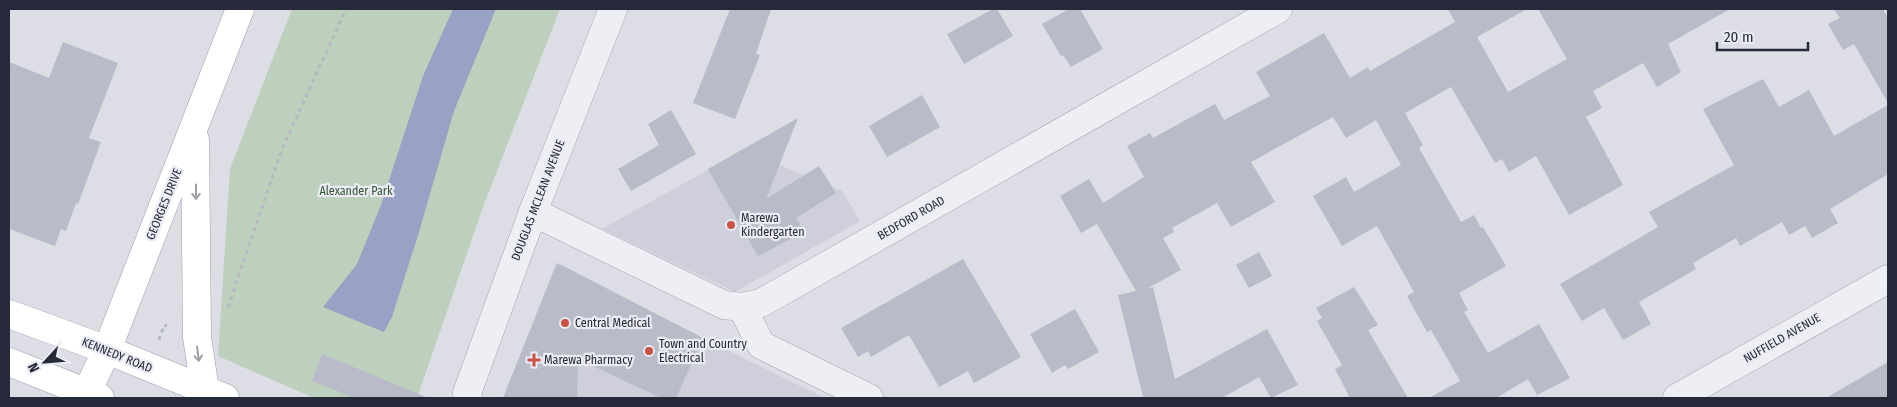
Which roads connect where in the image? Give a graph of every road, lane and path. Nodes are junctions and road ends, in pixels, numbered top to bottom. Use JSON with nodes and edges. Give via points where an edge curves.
{"nodes":[{"id":1,"x":240,"y":9,"type":"edge"},
{"id":2,"x":346,"y":9,"type":"edge"},
{"id":3,"x":613,"y":9,"type":"edge"},
{"id":4,"x":1278,"y":9,"type":"edge"},
{"id":5,"x":195,"y":126,"type":"junction"},
{"id":6,"x":532,"y":212,"type":"junction"},
{"id":7,"x":1888,"y":279,"type":"edge"},
{"id":8,"x":742,"y":307,"type":"junction"},
{"id":9,"x":9,"y":314,"type":"edge"},
{"id":10,"x":225,"y":316,"type":"dead end"},
{"id":11,"x":197,"y":337,"type":"junction"},
{"id":12,"x":107,"y":350,"type":"junction"},
{"id":13,"x":9,"y":362,"type":"edge"},
{"id":14,"x":149,"y":368,"type":"junction"},
{"id":15,"x":215,"y":394,"type":"edge"},
{"id":16,"x":90,"y":396,"type":"edge"},
{"id":17,"x":465,"y":396,"type":"edge"},
{"id":18,"x":869,"y":398,"type":"edge"},
{"id":19,"x":1677,"y":398,"type":"edge"}],
"edges":[{"from":1,"to":5,"type":"main road","name":"GEORGES DRIVE"},
{"from":2,"to":10,"type":"path","via":[[282,149]]},
{"from":3,"to":6,"type":"street","name":"DOUGLAS MCLEAN AVENUE"},
{"from":4,"to":8,"type":"street","name":"BEDFORD ROAD","via":[[781,293]]},
{"from":5,"to":11,"type":"main road","one_way":true},
{"from":5,"to":12,"type":"main road","name":"GEORGES DRIVE"},
{"from":6,"to":8,"type":"street","name":"BEDFORD ROAD","via":[[699,294],[724,305]]},
{"from":6,"to":17,"type":"street","name":"DOUGLAS MCLEAN AVENUE"},
{"from":7,"to":19,"type":"street","name":"NUFFIELD AVENUE"},
{"from":8,"to":18,"type":"street","via":[[761,345]]},
{"from":9,"to":12,"type":"main road","name":"KENNEDY ROAD"},
{"from":11,"to":14,"type":"path","via":[[164,325]]},
{"from":11,"to":15,"type":"main road","one_way":true},
{"from":12,"to":14,"type":"main road","name":"KENNEDY ROAD"},
{"from":12,"to":16,"type":"main road","name":"GEORGES DRIVE"},
{"from":13,"to":16,"type":"main road"},
{"from":14,"to":15,"type":"main road","name":"KENNEDY ROAD"}]}
